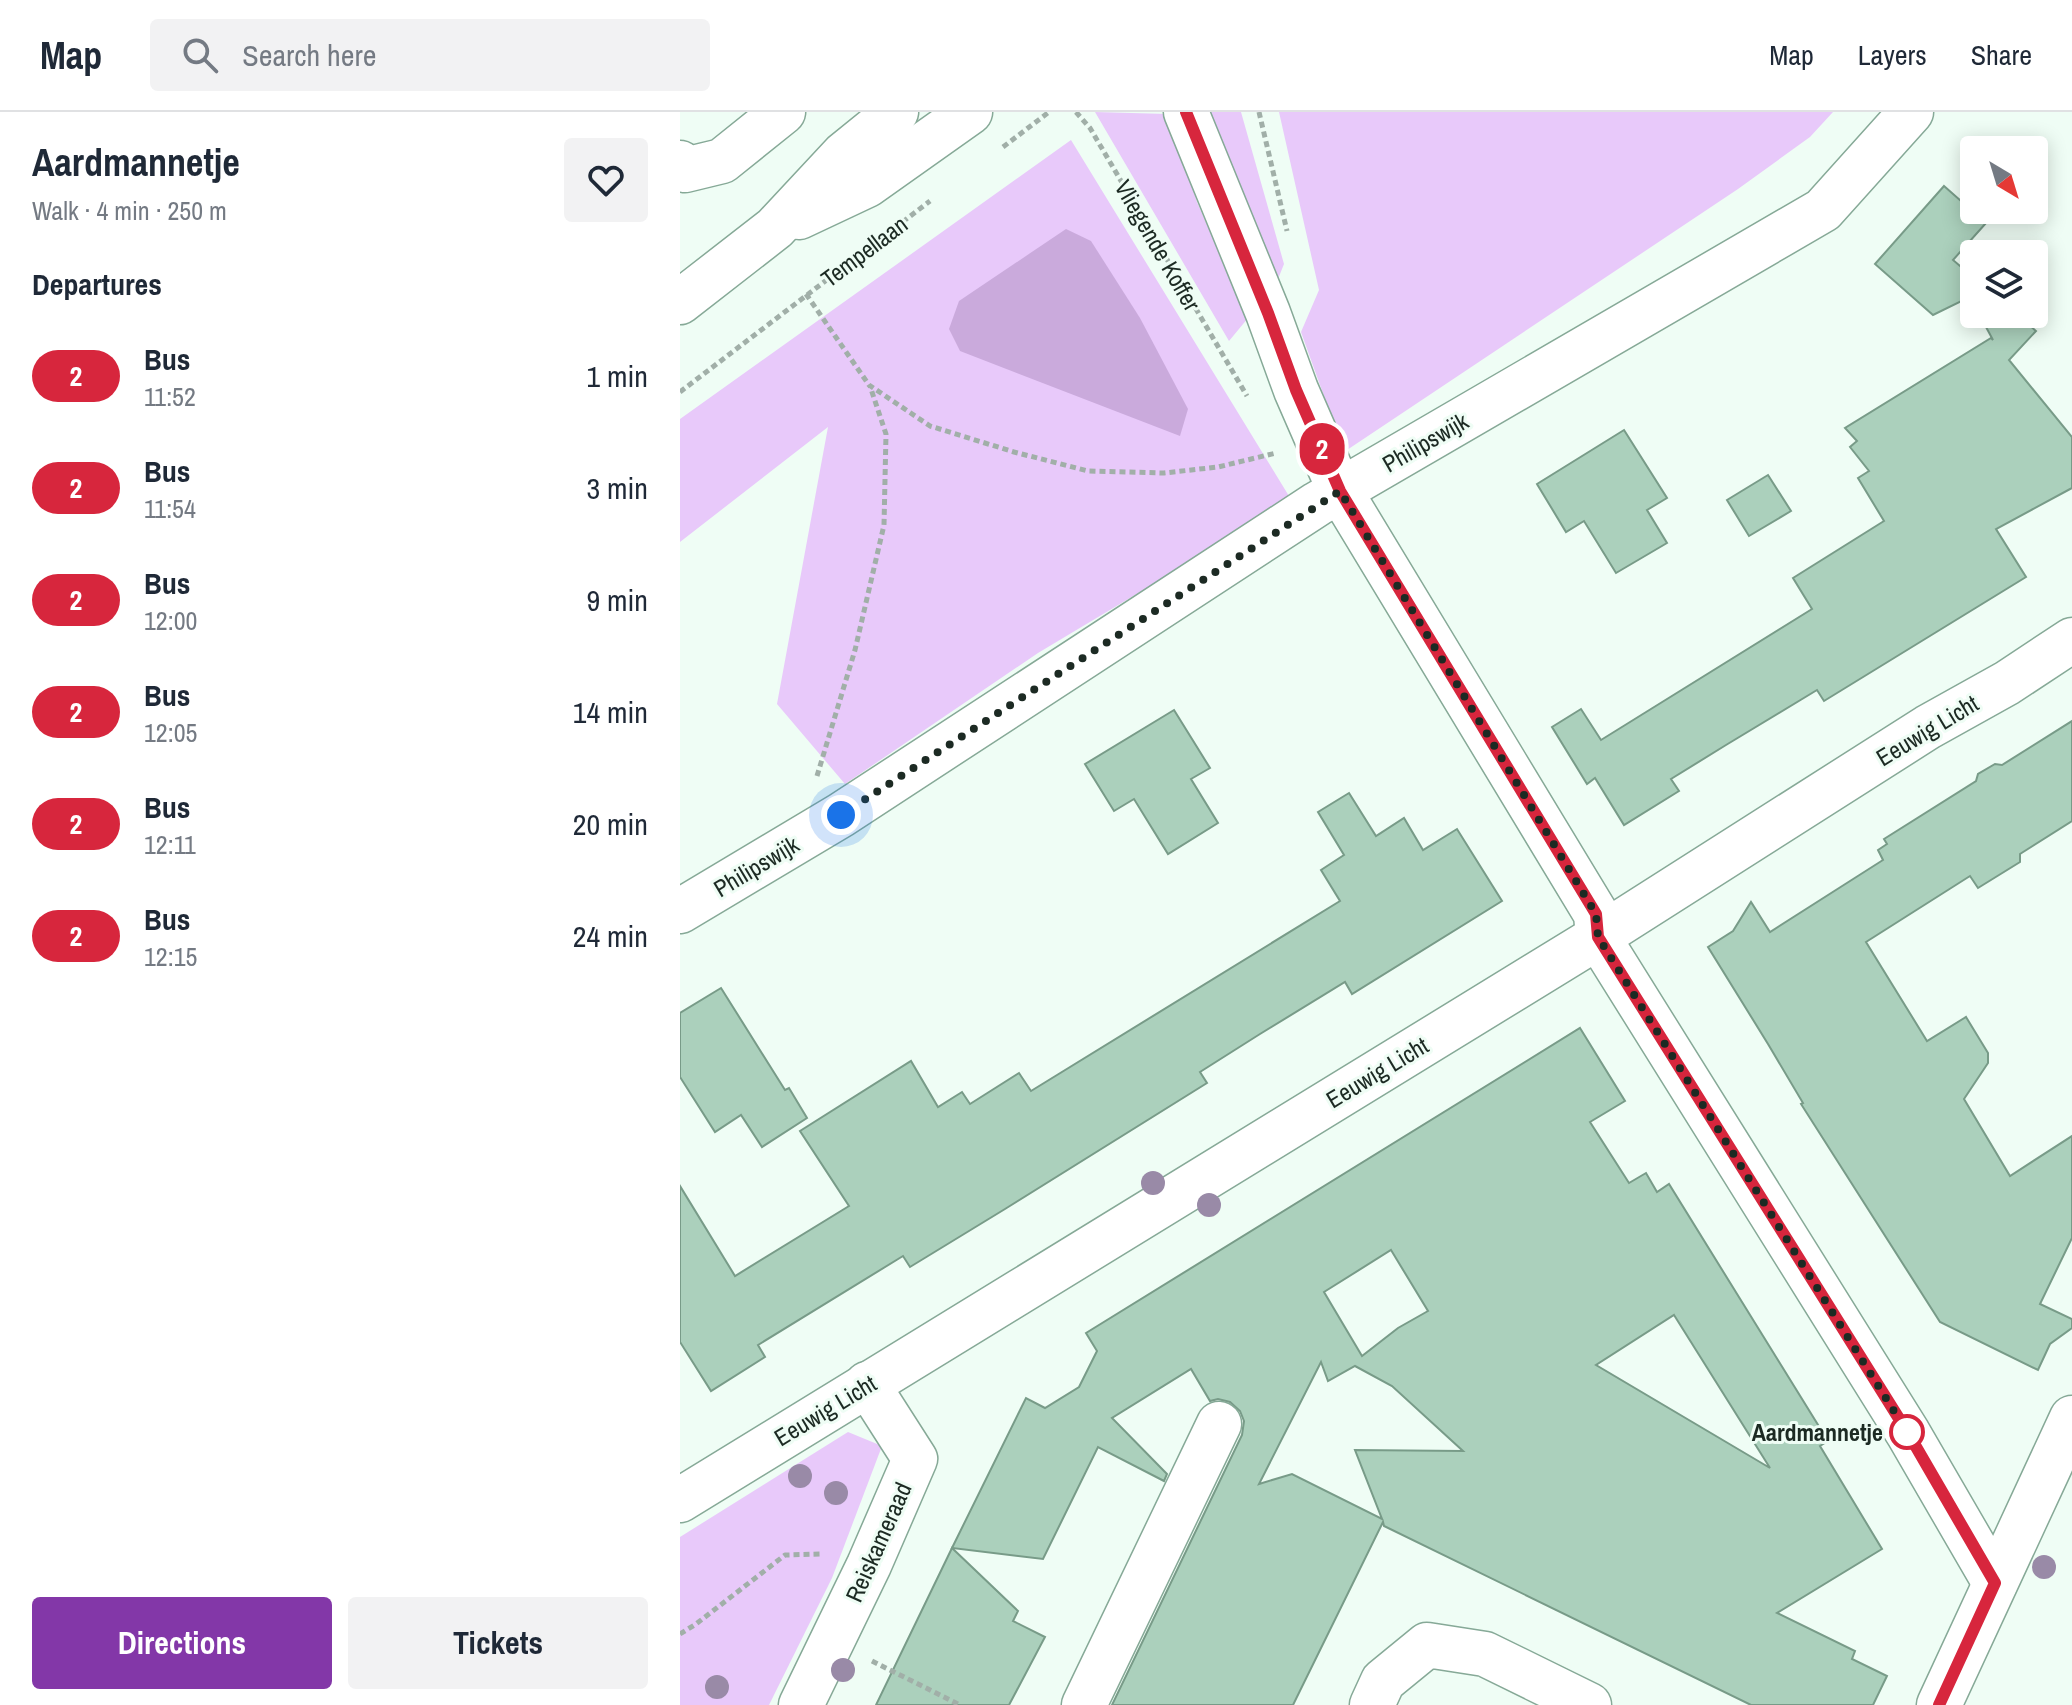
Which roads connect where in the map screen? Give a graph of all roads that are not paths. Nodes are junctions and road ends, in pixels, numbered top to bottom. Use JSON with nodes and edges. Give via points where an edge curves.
{"nodes":[{"id":1,"x":783,"y":112,"type":"edge"},
{"id":2,"x":896,"y":112,"type":"edge"},
{"id":3,"x":970,"y":112,"type":"edge"},
{"id":4,"x":1186,"y":112,"type":"edge"},
{"id":5,"x":1911,"y":112,"type":"edge"},
{"id":6,"x":683,"y":167,"type":"edge"},
{"id":7,"x":775,"y":228,"type":"junction"},
{"id":8,"x":680,"y":302,"type":"edge"},
{"id":9,"x":1340,"y":491,"type":"junction"},
{"id":10,"x":2072,"y":640,"type":"edge"},
{"id":11,"x":680,"y":911,"type":"edge"},
{"id":12,"x":1598,"y":937,"type":"junction"},
{"id":13,"x":867,"y":1384,"type":"junction"},
{"id":14,"x":2072,"y":1418,"type":"edge"},
{"id":15,"x":1219,"y":1424,"type":"dead end"},
{"id":16,"x":680,"y":1500,"type":"edge"},
{"id":17,"x":1995,"y":1583,"type":"junction"},
{"id":18,"x":801,"y":1705,"type":"edge"},
{"id":19,"x":1084,"y":1705,"type":"edge"},
{"id":20,"x":1372,"y":1705,"type":"edge"},
{"id":21,"x":1589,"y":1705,"type":"edge"},
{"id":22,"x":1939,"y":1705,"type":"edge"}],
"edges":[{"from":1,"to":6,"type":"street","via":[[722,161]]},
{"from":2,"to":7,"type":"street","via":[[844,154]]},
{"from":3,"to":7,"type":"street","via":[[867,185]]},
{"from":4,"to":9,"type":"street"},
{"from":5,"to":9,"type":"street","name":"Philipswijk","via":[[1823,210]]},
{"from":7,"to":8,"type":"street"},
{"from":9,"to":11,"type":"street","name":"Philipswijk","via":[[841,815]]},
{"from":9,"to":12,"type":"street","via":[[1596,914]]},
{"from":10,"to":12,"type":"street","name":"Eeuwig Licht"},
{"from":12,"to":13,"type":"street","name":"Eeuwig Licht"},
{"from":12,"to":17,"type":"street","via":[[1908,1433]]},
{"from":13,"to":16,"type":"street","name":"Eeuwig Licht"},
{"from":13,"to":18,"type":"street","name":"Reiskameraad","via":[[915,1459]]},
{"from":14,"to":17,"type":"street"},
{"from":15,"to":19,"type":"street"},
{"from":17,"to":22,"type":"street"},
{"from":20,"to":21,"type":"street","via":[[1383,1681],[1427,1645],[1485,1654]]}]}
